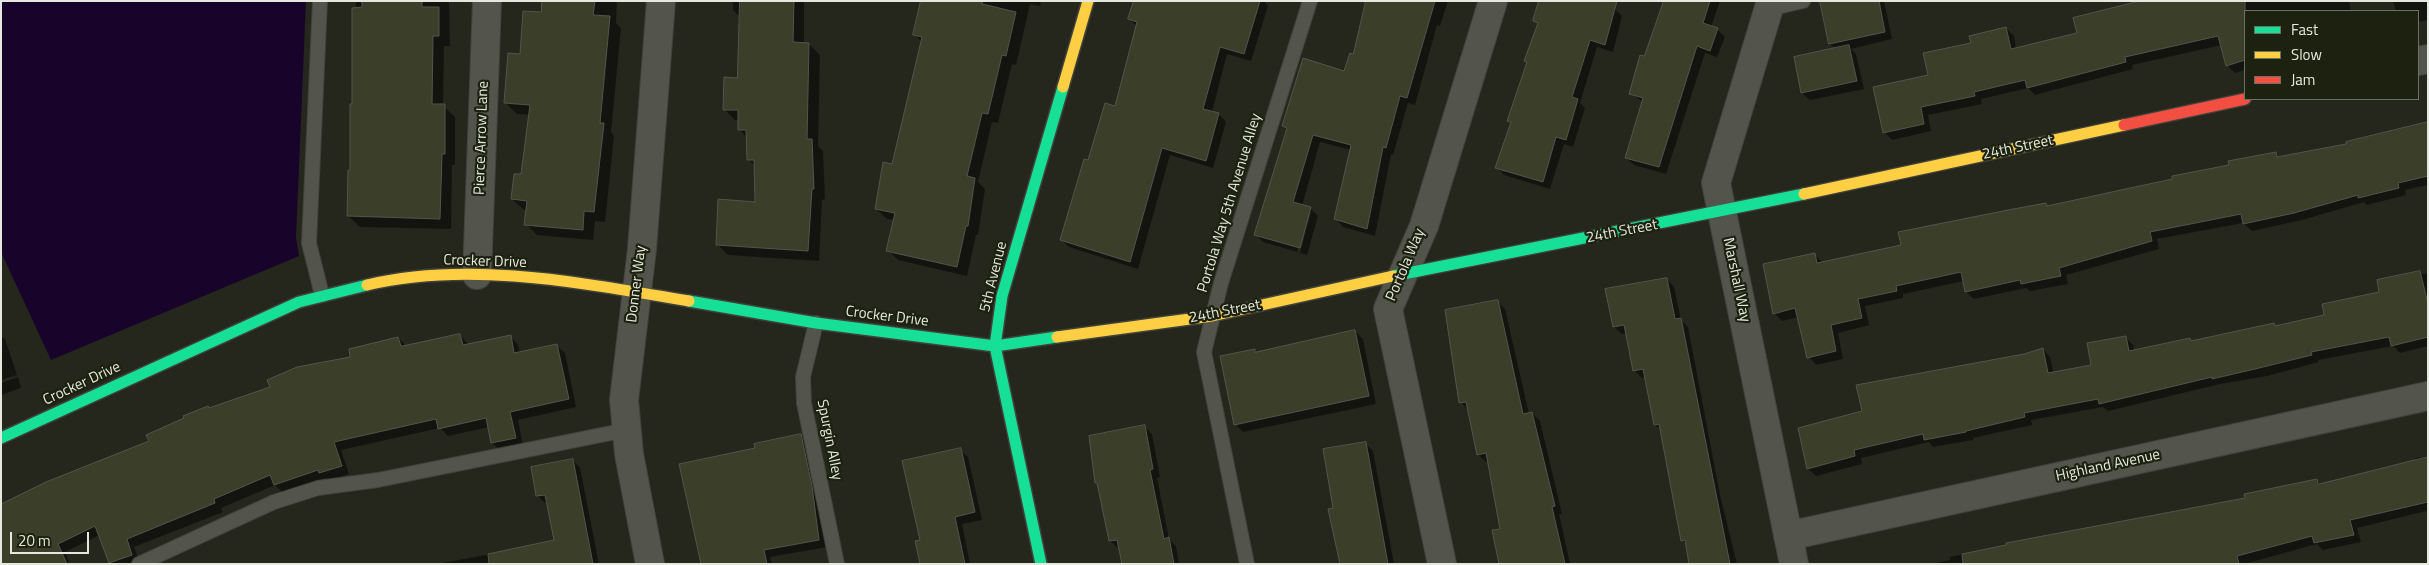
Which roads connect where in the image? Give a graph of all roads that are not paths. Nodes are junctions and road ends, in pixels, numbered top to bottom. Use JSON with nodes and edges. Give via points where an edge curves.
{"nodes":[{"id":1,"x":320,"y":1,"type":"edge"},
{"id":2,"x":487,"y":1,"type":"edge"},
{"id":3,"x":661,"y":1,"type":"edge"},
{"id":4,"x":1088,"y":1,"type":"edge"},
{"id":5,"x":1310,"y":1,"type":"edge"},
{"id":6,"x":1493,"y":1,"type":"edge"},
{"id":7,"x":1803,"y":1,"type":"edge"},
{"id":8,"x":1770,"y":5,"type":"edge"},
{"id":9,"x":2244,"y":99,"type":"edge"},
{"id":10,"x":1722,"y":212,"type":"junction"},
{"id":11,"x":477,"y":274,"type":"junction"},
{"id":12,"x":1404,"y":274,"type":"junction"},
{"id":13,"x":635,"y":292,"type":"junction"},
{"id":14,"x":322,"y":295,"type":"junction"},
{"id":15,"x":1212,"y":316,"type":"junction"},
{"id":16,"x":816,"y":323,"type":"junction"},
{"id":17,"x":995,"y":346,"type":"junction"},
{"id":18,"x":2428,"y":396,"type":"edge"},
{"id":19,"x":626,"y":430,"type":"junction"},
{"id":20,"x":1,"y":438,"type":"edge"},
{"id":21,"x":1788,"y":536,"type":"junction"},
{"id":22,"x":139,"y":564,"type":"edge"},
{"id":23,"x":650,"y":564,"type":"edge"},
{"id":24,"x":838,"y":564,"type":"edge"},
{"id":25,"x":1041,"y":564,"type":"edge"},
{"id":26,"x":1248,"y":564,"type":"edge"},
{"id":27,"x":1442,"y":564,"type":"edge"},
{"id":28,"x":1794,"y":564,"type":"edge"}],
"edges":[{"from":1,"to":14,"type":"lane","via":[[308,243]]},
{"from":2,"to":11,"type":"street","name":"Pierce Arrow Lane"},
{"from":3,"to":13,"type":"street","name":"Donner Way","via":[[642,249]]},
{"from":4,"to":17,"type":"street","name":"5th Avenue","via":[[1002,296]]},
{"from":5,"to":15,"type":"lane","name":"Portola Way 5th Avenue Alley"},
{"from":6,"to":12,"type":"street","name":"Portola Way","via":[[1424,226]]},
{"from":7,"to":8,"type":"lane"},
{"from":8,"to":10,"type":"street","name":"Marshall Way","via":[[1716,183]]},
{"from":9,"to":10,"type":"street","name":"24th Street"},
{"from":10,"to":12,"type":"street","name":"24th Street"},
{"from":10,"to":21,"type":"street","name":"Marshall Way"},
{"from":11,"to":13,"type":"street","name":"Crocker Drive"},
{"from":11,"to":14,"type":"street","name":"Crocker Drive","via":[[393,279]]},
{"from":12,"to":15,"type":"street","name":"24th Street"},
{"from":12,"to":27,"type":"street","name":"Portola Way","via":[[1388,309]]},
{"from":13,"to":16,"type":"street","name":"Crocker Drive"},
{"from":13,"to":19,"type":"street","name":"Donner Way","via":[[624,391]]},
{"from":14,"to":20,"type":"street","name":"Crocker Drive","via":[[299,302]]},
{"from":15,"to":17,"type":"street","name":"24th Street"},
{"from":15,"to":26,"type":"lane","name":"Portola Way 5th Avenue Alley","via":[[1204,352]]},
{"from":16,"to":17,"type":"street","name":"Crocker Drive"},
{"from":16,"to":24,"type":"lane","name":"Spurgin Alley","via":[[803,377],[804,403]]},
{"from":17,"to":25,"type":"street","name":"5th Avenue"},
{"from":18,"to":21,"type":"street","name":"Highland Avenue"},
{"from":19,"to":22,"type":"lane","via":[[378,480],[318,488],[274,502]]},
{"from":19,"to":23,"type":"street","name":"Donner Way"},
{"from":21,"to":28,"type":"street","name":"Marshall Way"}]}
